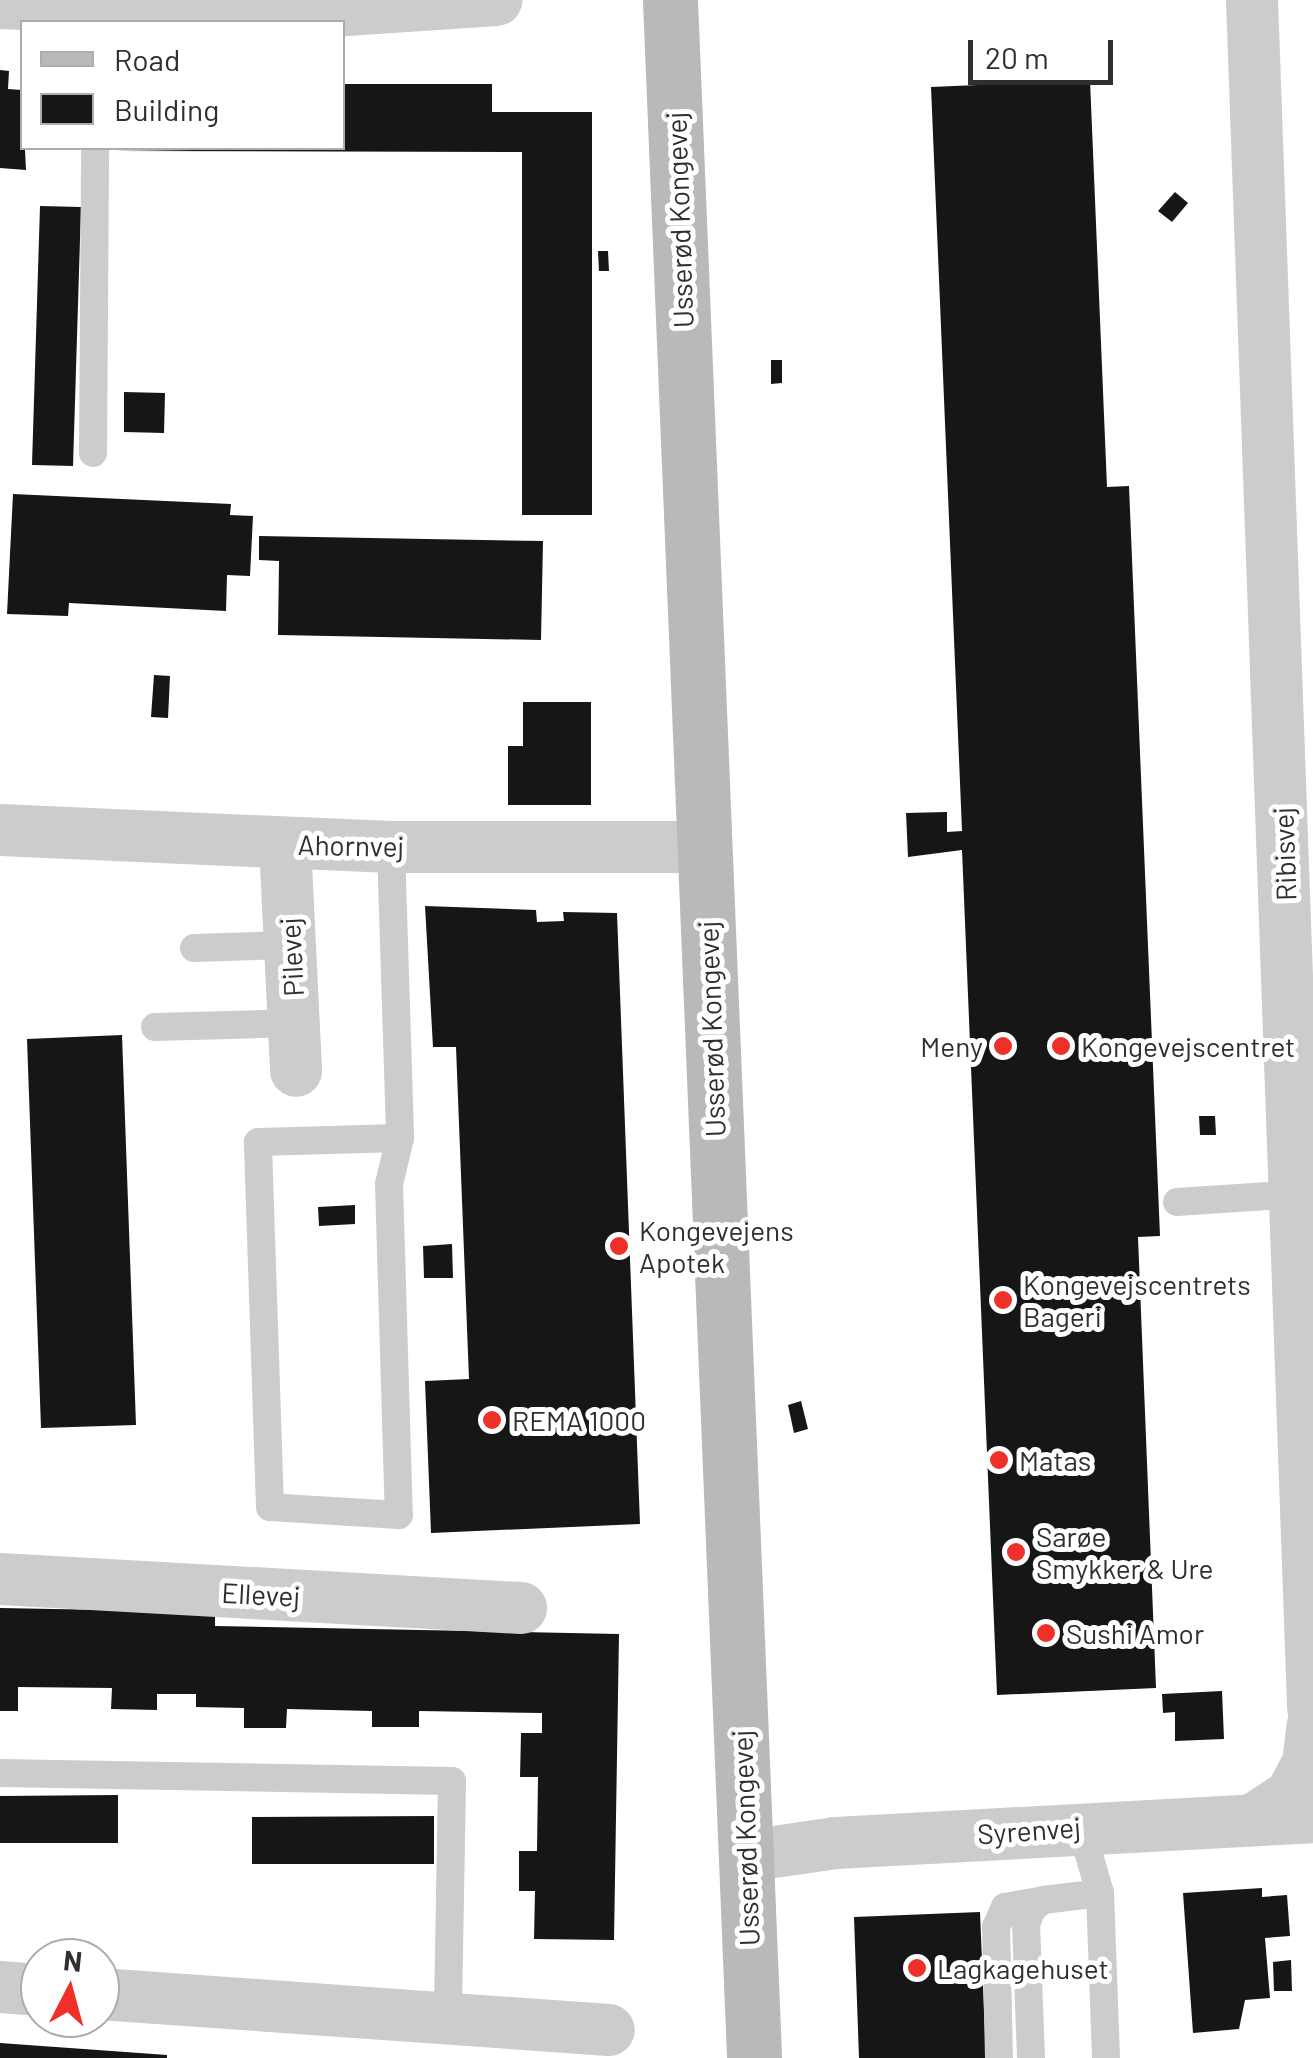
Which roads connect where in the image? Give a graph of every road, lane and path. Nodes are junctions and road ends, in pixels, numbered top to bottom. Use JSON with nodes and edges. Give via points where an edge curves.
{"nodes":[{"id":1,"x":670,"y":0,"type":"edge"},
{"id":2,"x":1252,"y":0,"type":"edge"},
{"id":3,"x":471,"y":1,"type":"edge"},
{"id":4,"x":57,"y":9,"type":"edge"},
{"id":5,"x":95,"y":150,"type":"edge"},
{"id":6,"x":93,"y":453,"type":"dead end"},
{"id":7,"x":0,"y":830,"type":"edge"},
{"id":8,"x":285,"y":844,"type":"junction"},
{"id":9,"x":391,"y":846,"type":"junction"},
{"id":10,"x":703,"y":848,"type":"junction"},
{"id":11,"x":290,"y":945,"type":"junction"},
{"id":12,"x":194,"y":948,"type":"dead end"},
{"id":13,"x":155,"y":1027,"type":"dead end"},
{"id":14,"x":295,"y":1047,"type":"joint"},
{"id":15,"x":400,"y":1138,"type":"junction"},
{"id":16,"x":1305,"y":1188,"type":"edge"},
{"id":17,"x":1177,"y":1202,"type":"dead end"},
{"id":18,"x":1310,"y":1500,"type":"edge"},
{"id":19,"x":0,"y":1580,"type":"edge"},
{"id":20,"x":521,"y":1608,"type":"dead end"},
{"id":21,"x":1313,"y":1708,"type":"edge"},
{"id":22,"x":1313,"y":1724,"type":"edge"},
{"id":23,"x":0,"y":1772,"type":"edge"},
{"id":24,"x":1313,"y":1817,"type":"edge"},
{"id":25,"x":1256,"y":1818,"type":"junction"},
{"id":26,"x":1082,"y":1827,"type":"junction"},
{"id":27,"x":746,"y":1856,"type":"junction"},
{"id":28,"x":1100,"y":1893,"type":"junction"},
{"id":29,"x":1043,"y":1900,"type":"junction"},
{"id":30,"x":120,"y":1995,"type":"edge"},
{"id":31,"x":448,"y":2019,"type":"junction"},
{"id":32,"x":609,"y":2030,"type":"dead end"},
{"id":33,"x":754,"y":2058,"type":"edge"},
{"id":34,"x":999,"y":2058,"type":"edge"},
{"id":35,"x":1031,"y":2058,"type":"edge"},
{"id":36,"x":1106,"y":2058,"type":"edge"}],
"edges":[{"from":1,"to":10,"type":"main road","name":"Usserød Kongevej"},
{"from":2,"to":16,"type":"street","name":"Ribisvej"},
{"from":3,"to":4,"type":"street","via":[[271,14]]},
{"from":5,"to":6,"type":"lane"},
{"from":7,"to":8,"type":"street","name":"Ahornvej"},
{"from":8,"to":9,"type":"street","name":"Ahornvej"},
{"from":8,"to":11,"type":"street","name":"Pilevej"},
{"from":9,"to":10,"type":"street","name":"Ahornvej"},
{"from":9,"to":15,"type":"lane"},
{"from":10,"to":27,"type":"main road","name":"Usserød Kongevej"},
{"from":11,"to":12,"type":"lane"},
{"from":11,"to":14,"type":"street","name":"Pilevej"},
{"from":13,"to":14,"type":"lane"},
{"from":15,"to":15,"type":"lane","via":[[389,1184],[399,1514],[270,1507],[258,1142]]},
{"from":16,"to":17,"type":"lane"},
{"from":16,"to":18,"type":"street","name":"Ribisvej"},
{"from":18,"to":21,"type":"street","name":"Ribisvej"},
{"from":19,"to":20,"type":"street","name":"Ellevej"},
{"from":22,"to":25,"type":"street","via":[[1308,1763],[1290,1795]]},
{"from":23,"to":31,"type":"lane","via":[[452,1781]]},
{"from":24,"to":25,"type":"street","name":"Syrenvej"},
{"from":25,"to":26,"type":"street","name":"Syrenvej"},
{"from":26,"to":27,"type":"street","name":"Syrenvej","via":[[836,1843]]},
{"from":26,"to":28,"type":"lane"},
{"from":27,"to":33,"type":"main road","name":"Usserød Kongevej"},
{"from":28,"to":29,"type":"lane"},
{"from":28,"to":36,"type":"lane"},
{"from":29,"to":34,"type":"lane","via":[[1005,1907],[996,1927]]},
{"from":29,"to":35,"type":"lane","via":[[1026,1924]]},
{"from":30,"to":31,"type":"street"},
{"from":31,"to":32,"type":"street"}]}
